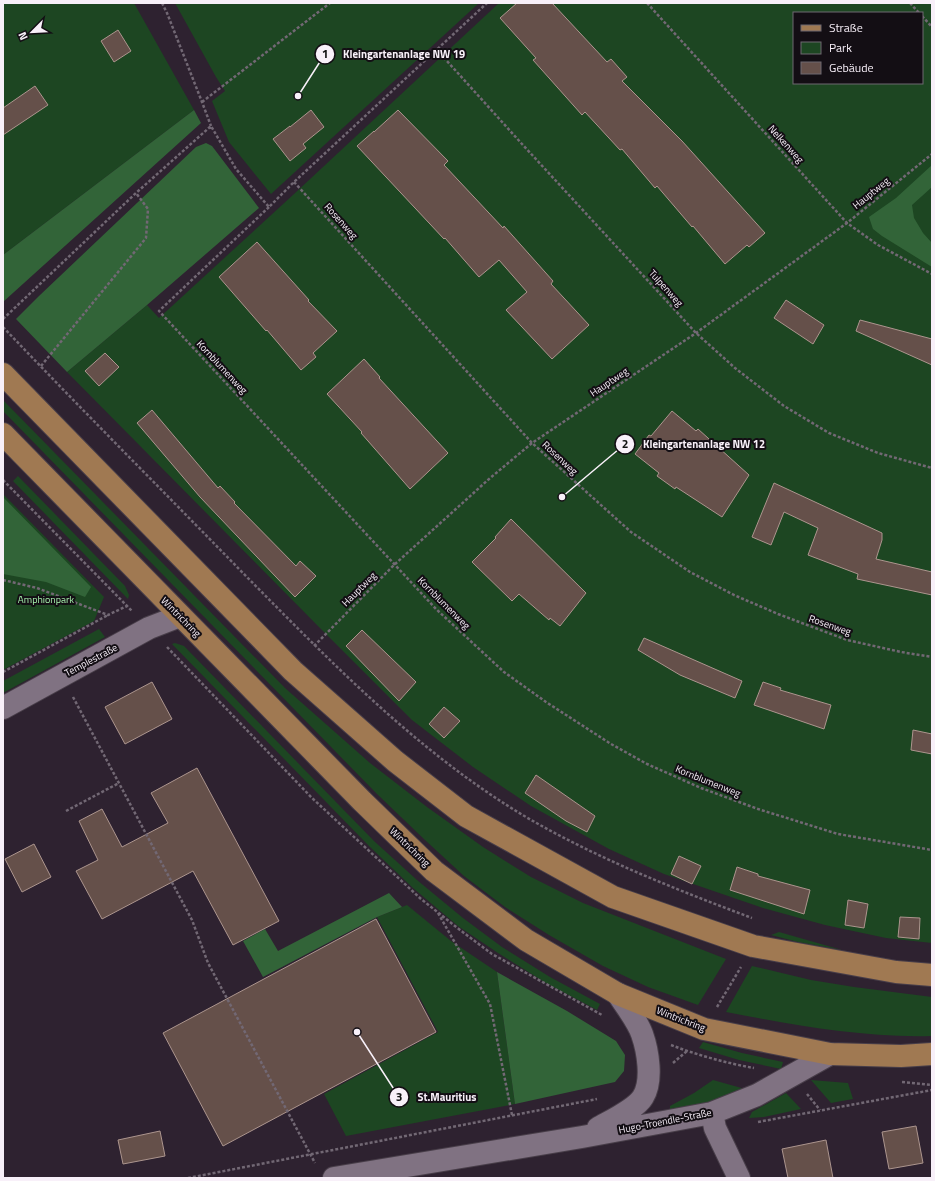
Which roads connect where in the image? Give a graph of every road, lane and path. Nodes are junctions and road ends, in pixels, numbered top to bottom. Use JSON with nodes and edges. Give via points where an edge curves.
{"nodes":[{"id":1,"x":162,"y":3,"type":"edge"},
{"id":2,"x":330,"y":3,"type":"edge"},
{"id":3,"x":487,"y":3,"type":"edge"},
{"id":4,"x":647,"y":3,"type":"edge"},
{"id":5,"x":910,"y":3,"type":"edge"},
{"id":6,"x":918,"y":12,"type":"edge"},
{"id":7,"x":923,"y":17,"type":"edge"},
{"id":8,"x":932,"y":27,"type":"edge"},
{"id":9,"x":437,"y":50,"type":"junction"},
{"id":10,"x":202,"y":102,"type":"junction"},
{"id":11,"x":211,"y":126,"type":"junction"},
{"id":12,"x":932,"y":154,"type":"edge"},
{"id":13,"x":294,"y":182,"type":"junction"},
{"id":14,"x":136,"y":193,"type":"junction"},
{"id":15,"x":269,"y":207,"type":"junction"},
{"id":16,"x":847,"y":223,"type":"junction"},
{"id":17,"x":932,"y":274,"type":"edge"},
{"id":18,"x":3,"y":319,"type":"edge"},
{"id":19,"x":3,"y":327,"type":"edge"},
{"id":20,"x":696,"y":333,"type":"junction"},
{"id":21,"x":41,"y":366,"type":"junction"},
{"id":22,"x":3,"y":374,"type":"edge"},
{"id":23,"x":3,"y":434,"type":"edge"},
{"id":24,"x":532,"y":443,"type":"junction"},
{"id":25,"x":932,"y":468,"type":"edge"},
{"id":26,"x":13,"y":481,"type":"dead end"},
{"id":27,"x":8,"y":485,"type":"dead end"},
{"id":28,"x":394,"y":565,"type":"junction"},
{"id":29,"x":3,"y":580,"type":"edge"},
{"id":30,"x":127,"y":606,"type":"dead end"},
{"id":31,"x":108,"y":615,"type":"junction"},
{"id":32,"x":180,"y":616,"type":"junction"},
{"id":33,"x":314,"y":646,"type":"junction"},
{"id":34,"x":932,"y":657,"type":"edge"},
{"id":35,"x":3,"y":672,"type":"edge"},
{"id":36,"x":62,"y":676,"type":"junction"},
{"id":37,"x":3,"y":708,"type":"edge"},
{"id":38,"x":119,"y":784,"type":"junction"},
{"id":39,"x":66,"y":811,"type":"dead end"},
{"id":40,"x":932,"y":850,"type":"edge"},
{"id":41,"x":438,"y":912,"type":"dead end"},
{"id":42,"x":753,"y":918,"type":"dead end"},
{"id":43,"x":932,"y":975,"type":"edge"},
{"id":44,"x":618,"y":994,"type":"junction"},
{"id":45,"x":597,"y":1013,"type":"dead end"},
{"id":46,"x":603,"y":1017,"type":"dead end"},
{"id":47,"x":830,"y":1054,"type":"junction"},
{"id":48,"x":932,"y":1054,"type":"edge"},
{"id":49,"x":597,"y":1099,"type":"dead end"},
{"id":50,"x":712,"y":1113,"type":"junction"},
{"id":51,"x":512,"y":1115,"type":"junction"},
{"id":52,"x":582,"y":1137,"type":"junction"},
{"id":53,"x":310,"y":1154,"type":"junction"},
{"id":54,"x":325,"y":1172,"type":"edge"},
{"id":55,"x":188,"y":1178,"type":"edge"},
{"id":56,"x":740,"y":1178,"type":"edge"}],
"edges":[{"from":1,"to":10,"type":"path"},
{"from":2,"to":10,"type":"path"},
{"from":3,"to":9,"type":"path"},
{"from":4,"to":16,"type":"path","name":"Nelkenweg"},
{"from":5,"to":6,"type":"path"},
{"from":7,"to":8,"type":"path"},
{"from":9,"to":13,"type":"path"},
{"from":9,"to":20,"type":"path","name":"Tulpenweg"},
{"from":10,"to":11,"type":"path"},
{"from":11,"to":14,"type":"path"},
{"from":11,"to":15,"type":"path","via":[[236,169]]},
{"from":12,"to":16,"type":"path","name":"Hauptweg"},
{"from":13,"to":15,"type":"path"},
{"from":13,"to":24,"type":"path","name":"Rosenweg"},
{"from":14,"to":18,"type":"path"},
{"from":14,"to":21,"type":"path","via":[[148,209],[146,238]]},
{"from":15,"to":28,"type":"path","name":"Kornblumenweg","via":[[159,311]]},
{"from":16,"to":17,"type":"path","name":"Nelkenweg","via":[[878,245]]},
{"from":16,"to":20,"type":"path","name":"Hauptweg"},
{"from":19,"to":21,"type":"path"},
{"from":20,"to":24,"type":"path","name":"Hauptweg"},
{"from":20,"to":25,"type":"path","name":"Tulpenweg","via":[[735,368],[784,406],[829,433],[878,453]]},
{"from":21,"to":33,"type":"path"},
{"from":22,"to":43,"type":"main road","via":[[293,671],[395,761],[466,816],[612,898],[753,946],[896,972]]},
{"from":23,"to":32,"type":"main road","name":"Wintrichring"},
{"from":24,"to":28,"type":"path","name":"Hauptweg"},
{"from":24,"to":34,"type":"path","name":"Rosenweg","via":[[631,532],[690,572],[734,595],[847,640]]},
{"from":26,"to":27,"type":"path"},
{"from":28,"to":33,"type":"path","name":"Hauptweg"},
{"from":28,"to":40,"type":"path","name":"Kornblumenweg","via":[[436,609],[504,672],[552,707],[647,764],[758,809],[838,834]]},
{"from":29,"to":31,"type":"path","via":[[37,588]]},
{"from":30,"to":31,"type":"path"},
{"from":31,"to":35,"type":"path"},
{"from":32,"to":36,"type":"street","name":"Templestraße","via":[[149,628]]},
{"from":32,"to":44,"type":"main road","name":"Wintrichring","via":[[434,871],[526,940]]},
{"from":33,"to":42,"type":"path","via":[[375,704],[429,750],[526,816],[590,851],[644,876]]},
{"from":36,"to":37,"type":"street","name":"Templestraße"},
{"from":36,"to":38,"type":"path"},
{"from":38,"to":39,"type":"path"},
{"from":38,"to":53,"type":"path","via":[[192,920],[208,964]]},
{"from":41,"to":51,"type":"path","via":[[490,1004]]},
{"from":44,"to":47,"type":"main road","name":"Wintrichring","via":[[704,1029]]},
{"from":44,"to":52,"type":"street","name":"Hugo-Troendle-Straße","via":[[642,1034],[649,1063],[649,1081],[643,1098],[628,1111]]},
{"from":45,"to":46,"type":"path"},
{"from":47,"to":48,"type":"main road","name":"Wintrichring"},
{"from":47,"to":50,"type":"street","name":"Hugo-Troendle-Straße","via":[[757,1095]]},
{"from":49,"to":51,"type":"path"},
{"from":50,"to":52,"type":"street","name":"Hugo-Troendle-Straße"},
{"from":50,"to":56,"type":"street","via":[[715,1128]]},
{"from":51,"to":53,"type":"path"},
{"from":52,"to":54,"type":"street","name":"Hugo-Troendle-Straße"},
{"from":53,"to":54,"type":"path"},
{"from":53,"to":55,"type":"path"}]}
